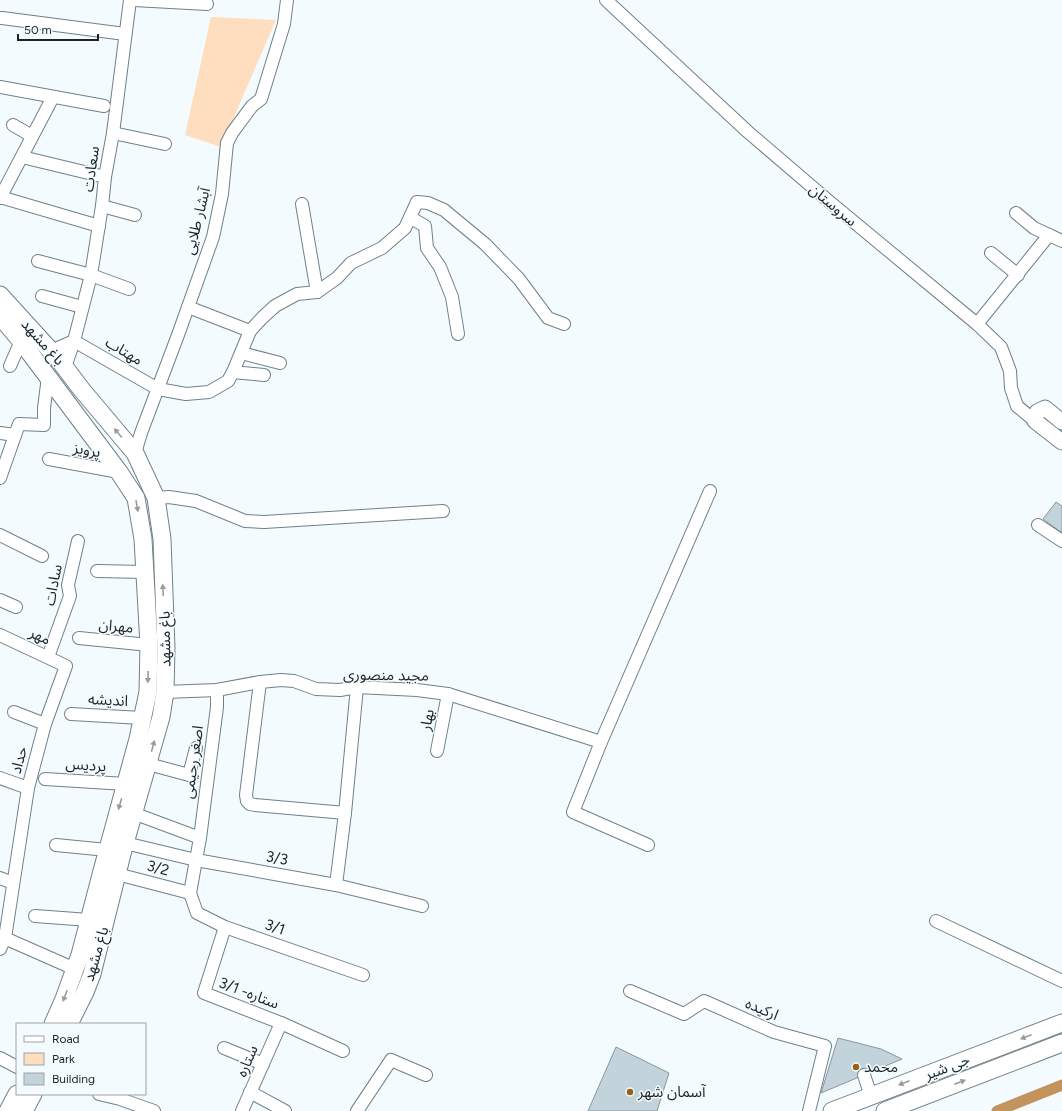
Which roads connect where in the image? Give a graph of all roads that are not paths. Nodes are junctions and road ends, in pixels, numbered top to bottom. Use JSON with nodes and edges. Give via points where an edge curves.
{"nodes":[{"id":1,"x":130,"y":0,"type":"edge"},
{"id":2,"x":134,"y":0,"type":"edge"},
{"id":3,"x":287,"y":0,"type":"edge"},
{"id":4,"x":606,"y":0,"type":"edge"},
{"id":5,"x":207,"y":4,"type":"dead end"},
{"id":6,"x":2,"y":18,"type":"dead end"},
{"id":7,"x":125,"y":34,"type":"junction"},
{"id":8,"x":0,"y":87,"type":"edge"},
{"id":9,"x":53,"y":97,"type":"junction"},
{"id":10,"x":104,"y":106,"type":"dead end"},
{"id":11,"x":13,"y":125,"type":"dead end"},
{"id":12,"x":113,"y":133,"type":"junction"},
{"id":13,"x":32,"y":136,"type":"junction"},
{"id":14,"x":165,"y":144,"type":"dead end"},
{"id":15,"x":22,"y":157,"type":"junction"},
{"id":16,"x":105,"y":177,"type":"junction"},
{"id":17,"x":1,"y":193,"type":"edge"},
{"id":18,"x":302,"y":204,"type":"dead end"},
{"id":19,"x":102,"y":206,"type":"junction"},
{"id":20,"x":1016,"y":213,"type":"dead end"},
{"id":21,"x":135,"y":215,"type":"dead end"},
{"id":22,"x":410,"y":218,"type":"junction"},
{"id":23,"x":99,"y":226,"type":"junction"},
{"id":24,"x":1049,"y":235,"type":"junction"},
{"id":25,"x":1062,"y":241,"type":"edge"},
{"id":26,"x":991,"y":253,"type":"dead end"},
{"id":27,"x":38,"y":261,"type":"dead end"},
{"id":28,"x":91,"y":275,"type":"junction"},
{"id":29,"x":1018,"y":275,"type":"junction"},
{"id":30,"x":129,"y":289,"type":"dead end"},
{"id":31,"x":317,"y":292,"type":"junction"},
{"id":32,"x":0,"y":295,"type":"edge"},
{"id":33,"x":42,"y":296,"type":"dead end"},
{"id":34,"x":188,"y":306,"type":"junction"},
{"id":35,"x":82,"y":307,"type":"junction"},
{"id":36,"x":0,"y":316,"type":"edge"},
{"id":37,"x":564,"y":324,"type":"dead end"},
{"id":38,"x":977,"y":324,"type":"junction"},
{"id":39,"x":250,"y":331,"type":"junction"},
{"id":40,"x":458,"y":334,"type":"dead end"},
{"id":41,"x":12,"y":335,"type":"edge"},
{"id":42,"x":74,"y":341,"type":"junction"},
{"id":43,"x":51,"y":351,"type":"junction"},
{"id":44,"x":241,"y":353,"type":"junction"},
{"id":45,"x":280,"y":363,"type":"dead end"},
{"id":46,"x":10,"y":366,"type":"dead end"},
{"id":47,"x":65,"y":367,"type":"junction"},
{"id":48,"x":233,"y":372,"type":"junction"},
{"id":49,"x":264,"y":375,"type":"dead end"},
{"id":50,"x":48,"y":377,"type":"junction"},
{"id":51,"x":158,"y":389,"type":"junction"},
{"id":52,"x":82,"y":390,"type":"junction"},
{"id":53,"x":67,"y":402,"type":"junction"},
{"id":54,"x":102,"y":414,"type":"junction"},
{"id":55,"x":1035,"y":421,"type":"junction"},
{"id":56,"x":1062,"y":422,"type":"edge"},
{"id":57,"x":85,"y":427,"type":"junction"},
{"id":58,"x":0,"y":433,"type":"edge"},
{"id":59,"x":15,"y":435,"type":"junction"},
{"id":60,"x":1062,"y":442,"type":"edge"},
{"id":61,"x":135,"y":453,"type":"junction"},
{"id":62,"x":49,"y":459,"type":"dead end"},
{"id":63,"x":119,"y":472,"type":"junction"},
{"id":64,"x":0,"y":478,"type":"edge"},
{"id":65,"x":710,"y":491,"type":"dead end"},
{"id":66,"x":156,"y":498,"type":"junction"},
{"id":67,"x":443,"y":511,"type":"dead end"},
{"id":68,"x":1038,"y":525,"type":"dead end"},
{"id":69,"x":0,"y":535,"type":"edge"},
{"id":70,"x":78,"y":541,"type":"dead end"},
{"id":71,"x":1062,"y":541,"type":"edge"},
{"id":72,"x":42,"y":556,"type":"dead end"},
{"id":73,"x":97,"y":571,"type":"dead end"},
{"id":74,"x":145,"y":572,"type":"junction"},
{"id":75,"x":0,"y":600,"type":"edge"},
{"id":76,"x":16,"y":607,"type":"dead end"},
{"id":77,"x":0,"y":635,"type":"edge"},
{"id":78,"x":79,"y":638,"type":"dead end"},
{"id":79,"x":150,"y":645,"type":"junction"},
{"id":80,"x":48,"y":657,"type":"junction"},
{"id":81,"x":66,"y":666,"type":"joint"},
{"id":82,"x":260,"y":682,"type":"junction"},
{"id":83,"x":357,"y":687,"type":"junction"},
{"id":84,"x":217,"y":690,"type":"junction"},
{"id":85,"x":166,"y":692,"type":"junction"},
{"id":86,"x":448,"y":694,"type":"junction"},
{"id":87,"x":14,"y":712,"type":"dead end"},
{"id":88,"x":71,"y":714,"type":"dead end"},
{"id":89,"x":142,"y":718,"type":"junction"},
{"id":90,"x":45,"y":724,"type":"junction"},
{"id":91,"x":601,"y":742,"type":"junction"},
{"id":92,"x":196,"y":748,"type":"dead end"},
{"id":93,"x":437,"y":751,"type":"dead end"},
{"id":94,"x":148,"y":764,"type":"junction"},
{"id":95,"x":0,"y":778,"type":"edge"},
{"id":96,"x":45,"y":778,"type":"dead end"},
{"id":97,"x":126,"y":784,"type":"junction"},
{"id":98,"x":28,"y":788,"type":"junction"},
{"id":99,"x":133,"y":813,"type":"junction"},
{"id":100,"x":345,"y":813,"type":"junction"},
{"id":101,"x":200,"y":838,"type":"junction"},
{"id":102,"x":125,"y":843,"type":"junction"},
{"id":103,"x":56,"y":845,"type":"dead end"},
{"id":104,"x":648,"y":845,"type":"dead end"},
{"id":105,"x":107,"y":850,"type":"junction"},
{"id":106,"x":196,"y":860,"type":"junction"},
{"id":107,"x":117,"y":874,"type":"junction"},
{"id":108,"x":0,"y":878,"type":"edge"},
{"id":109,"x":13,"y":882,"type":"junction"},
{"id":110,"x":336,"y":885,"type":"junction"},
{"id":111,"x":190,"y":893,"type":"junction"},
{"id":112,"x":422,"y":906,"type":"dead end"},
{"id":113,"x":35,"y":916,"type":"dead end"},
{"id":114,"x":936,"y":920,"type":"dead end"},
{"id":115,"x":96,"y":921,"type":"junction"},
{"id":116,"x":225,"y":927,"type":"junction"},
{"id":117,"x":2,"y":941,"type":"edge"},
{"id":118,"x":75,"y":969,"type":"junction"},
{"id":119,"x":363,"y":975,"type":"dead end"},
{"id":120,"x":1062,"y":981,"type":"edge"},
{"id":121,"x":630,"y":991,"type":"dead end"},
{"id":122,"x":53,"y":1023,"type":"edge"},
{"id":123,"x":70,"y":1023,"type":"edge"},
{"id":124,"x":280,"y":1023,"type":"junction"},
{"id":125,"x":1062,"y":1023,"type":"edge"},
{"id":126,"x":1062,"y":1043,"type":"edge"},
{"id":127,"x":224,"y":1048,"type":"dead end"},
{"id":128,"x":343,"y":1051,"type":"dead end"},
{"id":129,"x":0,"y":1058,"type":"edge"},
{"id":130,"x":263,"y":1064,"type":"junction"},
{"id":131,"x":16,"y":1066,"type":"edge"},
{"id":132,"x":426,"y":1075,"type":"dead end"},
{"id":133,"x":864,"y":1075,"type":"dead end"},
{"id":134,"x":250,"y":1092,"type":"junction"},
{"id":135,"x":16,"y":1095,"type":"edge"},
{"id":136,"x":32,"y":1095,"type":"edge"},
{"id":137,"x":103,"y":1095,"type":"edge"},
{"id":138,"x":872,"y":1096,"type":"junction"},
{"id":139,"x":8,"y":1111,"type":"edge"},
{"id":140,"x":24,"y":1111,"type":"edge"},
{"id":141,"x":154,"y":1111,"type":"edge"},
{"id":142,"x":242,"y":1111,"type":"edge"},
{"id":143,"x":285,"y":1111,"type":"edge"},
{"id":144,"x":357,"y":1111,"type":"edge"},
{"id":145,"x":809,"y":1111,"type":"edge"},
{"id":146,"x":832,"y":1111,"type":"edge"},
{"id":147,"x":885,"y":1111,"type":"edge"}],
"edges":[{"from":1,"to":7,"type":"street","name":"سعادت"},
{"from":2,"to":5,"type":"street"},
{"from":3,"to":34,"type":"street","name":"آبشار طلایی","via":[[284,24],[261,99],[252,106],[227,143],[222,194],[213,238]]},
{"from":4,"to":38,"type":"street","name":"سروستان","via":[[748,132]]},
{"from":6,"to":7,"type":"street"},
{"from":7,"to":12,"type":"street","name":"سعادت"},
{"from":8,"to":9,"type":"street"},
{"from":9,"to":10,"type":"street"},
{"from":9,"to":13,"type":"street"},
{"from":11,"to":13,"type":"street"},
{"from":12,"to":14,"type":"street"},
{"from":12,"to":16,"type":"street","name":"سعادت"},
{"from":13,"to":15,"type":"street"},
{"from":15,"to":16,"type":"street"},
{"from":15,"to":17,"type":"street"},
{"from":16,"to":19,"type":"street","name":"سعادت"},
{"from":17,"to":23,"type":"street"},
{"from":18,"to":31,"type":"street"},
{"from":19,"to":21,"type":"street"},
{"from":19,"to":23,"type":"street","name":"سعادت"},
{"from":20,"to":24,"type":"street","via":[[1034,228]]},
{"from":22,"to":31,"type":"street","via":[[405,228],[382,248],[351,263],[337,278]]},
{"from":22,"to":37,"type":"street","via":[[417,202],[428,202],[444,210],[485,244],[519,279],[548,318]]},
{"from":22,"to":40,"type":"street","via":[[425,226],[427,248],[440,267],[452,297]]},
{"from":23,"to":28,"type":"street","name":"سعادت"},
{"from":24,"to":25,"type":"street"},
{"from":24,"to":29,"type":"street"},
{"from":26,"to":29,"type":"street"},
{"from":27,"to":28,"type":"street"},
{"from":28,"to":30,"type":"street"},
{"from":28,"to":35,"type":"street","name":"سعادت"},
{"from":29,"to":38,"type":"street"},
{"from":31,"to":39,"type":"street","via":[[297,294],[275,306]]},
{"from":32,"to":43,"type":"main road","name":"باغ مشهد"},
{"from":33,"to":35,"type":"street"},
{"from":34,"to":39,"type":"street"},
{"from":34,"to":51,"type":"street","name":"آبشار طلایی"},
{"from":35,"to":42,"type":"street","name":"سعادت"},
{"from":36,"to":41,"type":"main road","name":"باغ مشهد"},
{"from":38,"to":55,"type":"street","name":"سروستان","via":[[1001,347],[1010,371],[1011,388],[1017,406]]},
{"from":39,"to":44,"type":"street"},
{"from":41,"to":46,"type":"street"},
{"from":41,"to":50,"type":"main road","name":"باغ مشهد"},
{"from":42,"to":43,"type":"street"},
{"from":42,"to":47,"type":"street","name":"سعادت"},
{"from":42,"to":51,"type":"street","name":"مهتاب"},
{"from":43,"to":47,"type":"main road","name":"باغ مشهد"},
{"from":44,"to":45,"type":"street"},
{"from":44,"to":48,"type":"street"},
{"from":47,"to":52,"type":"main road","name":"باغ مشهد"},
{"from":48,"to":49,"type":"street"},
{"from":48,"to":51,"type":"street","name":"مهتاب","via":[[228,381],[209,392],[186,394]]},
{"from":50,"to":53,"type":"main road","name":"باغ مشهد"},
{"from":50,"to":59,"type":"street","via":[[44,425],[19,424]]},
{"from":51,"to":61,"type":"street","name":"آبشار طلایی"},
{"from":52,"to":53,"type":"main road","via":[[80,403]]},
{"from":52,"to":54,"type":"main road","name":"باغ مشهد"},
{"from":53,"to":57,"type":"main road","name":"باغ مشهد"},
{"from":54,"to":57,"type":"main road","via":[[93,413],[87,418]]},
{"from":61,"to":54,"type":"main road","name":"باغ مشهد","one_way":true},
{"from":55,"to":56,"type":"street","via":[[1037,412],[1045,408]]},
{"from":55,"to":60,"type":"street","name":"سروستان"},
{"from":57,"to":63,"type":"main road","name":"باغ مشهد"},
{"from":58,"to":59,"type":"street"},
{"from":59,"to":64,"type":"street"},
{"from":61,"to":66,"type":"main road","name":"باغ مشهد"},
{"from":62,"to":63,"type":"street","name":"پرویز"},
{"from":63,"to":74,"type":"main road","name":"باغ مشهد","one_way":true,"via":[[136,498]]},
{"from":65,"to":91,"type":"street"},
{"from":66,"to":67,"type":"street","via":[[196,501],[245,521],[264,522]]},
{"from":85,"to":66,"type":"main road","name":"باغ مشهد","one_way":true,"via":[[162,539]]},
{"from":68,"to":71,"type":"street"},
{"from":69,"to":72,"type":"street"},
{"from":70,"to":80,"type":"street","name":"سادات","via":[[68,585],[70,596]]},
{"from":73,"to":74,"type":"street"},
{"from":74,"to":79,"type":"main road","name":"باغ مشهد"},
{"from":75,"to":76,"type":"street"},
{"from":77,"to":80,"type":"street","name":"مهر"},
{"from":78,"to":79,"type":"street","name":"مهران"},
{"from":79,"to":89,"type":"main road","name":"باغ مشهد","one_way":true,"via":[[148,692]]},
{"from":80,"to":81,"type":"street","name":"مهر"},
{"from":81,"to":90,"type":"street","name":"حداد"},
{"from":82,"to":83,"type":"street","name":"مجید منصوری","via":[[294,681],[316,689],[340,690]]},
{"from":82,"to":84,"type":"street","name":"مجید منصوری"},
{"from":82,"to":100,"type":"street","via":[[247,801],[255,805]]},
{"from":83,"to":86,"type":"street","name":"مجید منصوری"},
{"from":83,"to":100,"type":"street"},
{"from":84,"to":85,"type":"street","name":"مجید منصوری"},
{"from":84,"to":101,"type":"street","name":"اصغر رحیمی"},
{"from":94,"to":85,"type":"main road","name":"باغ مشهد","one_way":true},
{"from":86,"to":91,"type":"street","name":"مجید منصوری"},
{"from":86,"to":93,"type":"street","name":"بهار"},
{"from":87,"to":90,"type":"street"},
{"from":88,"to":89,"type":"street","name":"اندیشه"},
{"from":89,"to":97,"type":"main road","name":"باغ مشهد"},
{"from":90,"to":98,"type":"street","name":"حداد"},
{"from":91,"to":104,"type":"street","via":[[573,812]]},
{"from":92,"to":94,"type":"street","via":[[189,775]]},
{"from":94,"to":99,"type":"main road","name":"باغ مشهد"},
{"from":95,"to":98,"type":"street"},
{"from":96,"to":97,"type":"street","name":"پردیس"},
{"from":97,"to":105,"type":"main road","name":"باغ مشهد","one_way":true},
{"from":98,"to":109,"type":"street","name":"حداد"},
{"from":99,"to":101,"type":"street"},
{"from":99,"to":102,"type":"main road","name":"باغ مشهد"},
{"from":100,"to":110,"type":"street"},
{"from":101,"to":106,"type":"street","name":"اصغر رحیمی"},
{"from":102,"to":106,"type":"street","name":"3/3"},
{"from":102,"to":107,"type":"main road","name":"باغ مشهد"},
{"from":103,"to":105,"type":"street"},
{"from":105,"to":115,"type":"main road","name":"باغ مشهد"},
{"from":106,"to":110,"type":"street","name":"3/3"},
{"from":106,"to":111,"type":"street","name":"اصغر رحیمی"},
{"from":107,"to":111,"type":"street","name":"3/2"},
{"from":107,"to":115,"type":"main road","name":"باغ مشهد"},
{"from":108,"to":109,"type":"street"},
{"from":109,"to":117,"type":"street","name":"حداد"},
{"from":110,"to":112,"type":"street","name":"3/3"},
{"from":111,"to":116,"type":"street","name":"3/1","via":[[197,913]]},
{"from":113,"to":115,"type":"street"},
{"from":114,"to":120,"type":"street"},
{"from":115,"to":118,"type":"main road","name":"باغ مشهد"},
{"from":115,"to":123,"type":"main road","name":"باغ مشهد","via":[[92,974]]},
{"from":116,"to":119,"type":"street","name":"3/1"},
{"from":116,"to":124,"type":"street","name":"ستاره- 3/1","via":[[204,993]]},
{"from":117,"to":118,"type":"street","name":"حداد"},
{"from":118,"to":122,"type":"main road","name":"باغ مشهد","one_way":true},
{"from":121,"to":145,"type":"street","name":"ارکیده","via":[[684,1014],[704,1001],[774,1032],[825,1046]]},
{"from":124,"to":128,"type":"street"},
{"from":124,"to":130,"type":"street","name":"ستاره"},
{"from":125,"to":138,"type":"main road","name":"جی شیر","one_way":true},
{"from":147,"to":126,"type":"main road","name":"جی شیر","one_way":true},
{"from":127,"to":130,"type":"street"},
{"from":129,"to":131,"type":"street"},
{"from":130,"to":134,"type":"street","name":"ستاره"},
{"from":132,"to":144,"type":"street","via":[[391,1060]]},
{"from":133,"to":138,"type":"street"},
{"from":134,"to":142,"type":"street","name":"ستاره"},
{"from":134,"to":143,"type":"street"},
{"from":135,"to":139,"type":"main road"},
{"from":136,"to":140,"type":"main road"},
{"from":137,"to":141,"type":"street"},
{"from":138,"to":146,"type":"main road","name":"جی شیر"}]}
